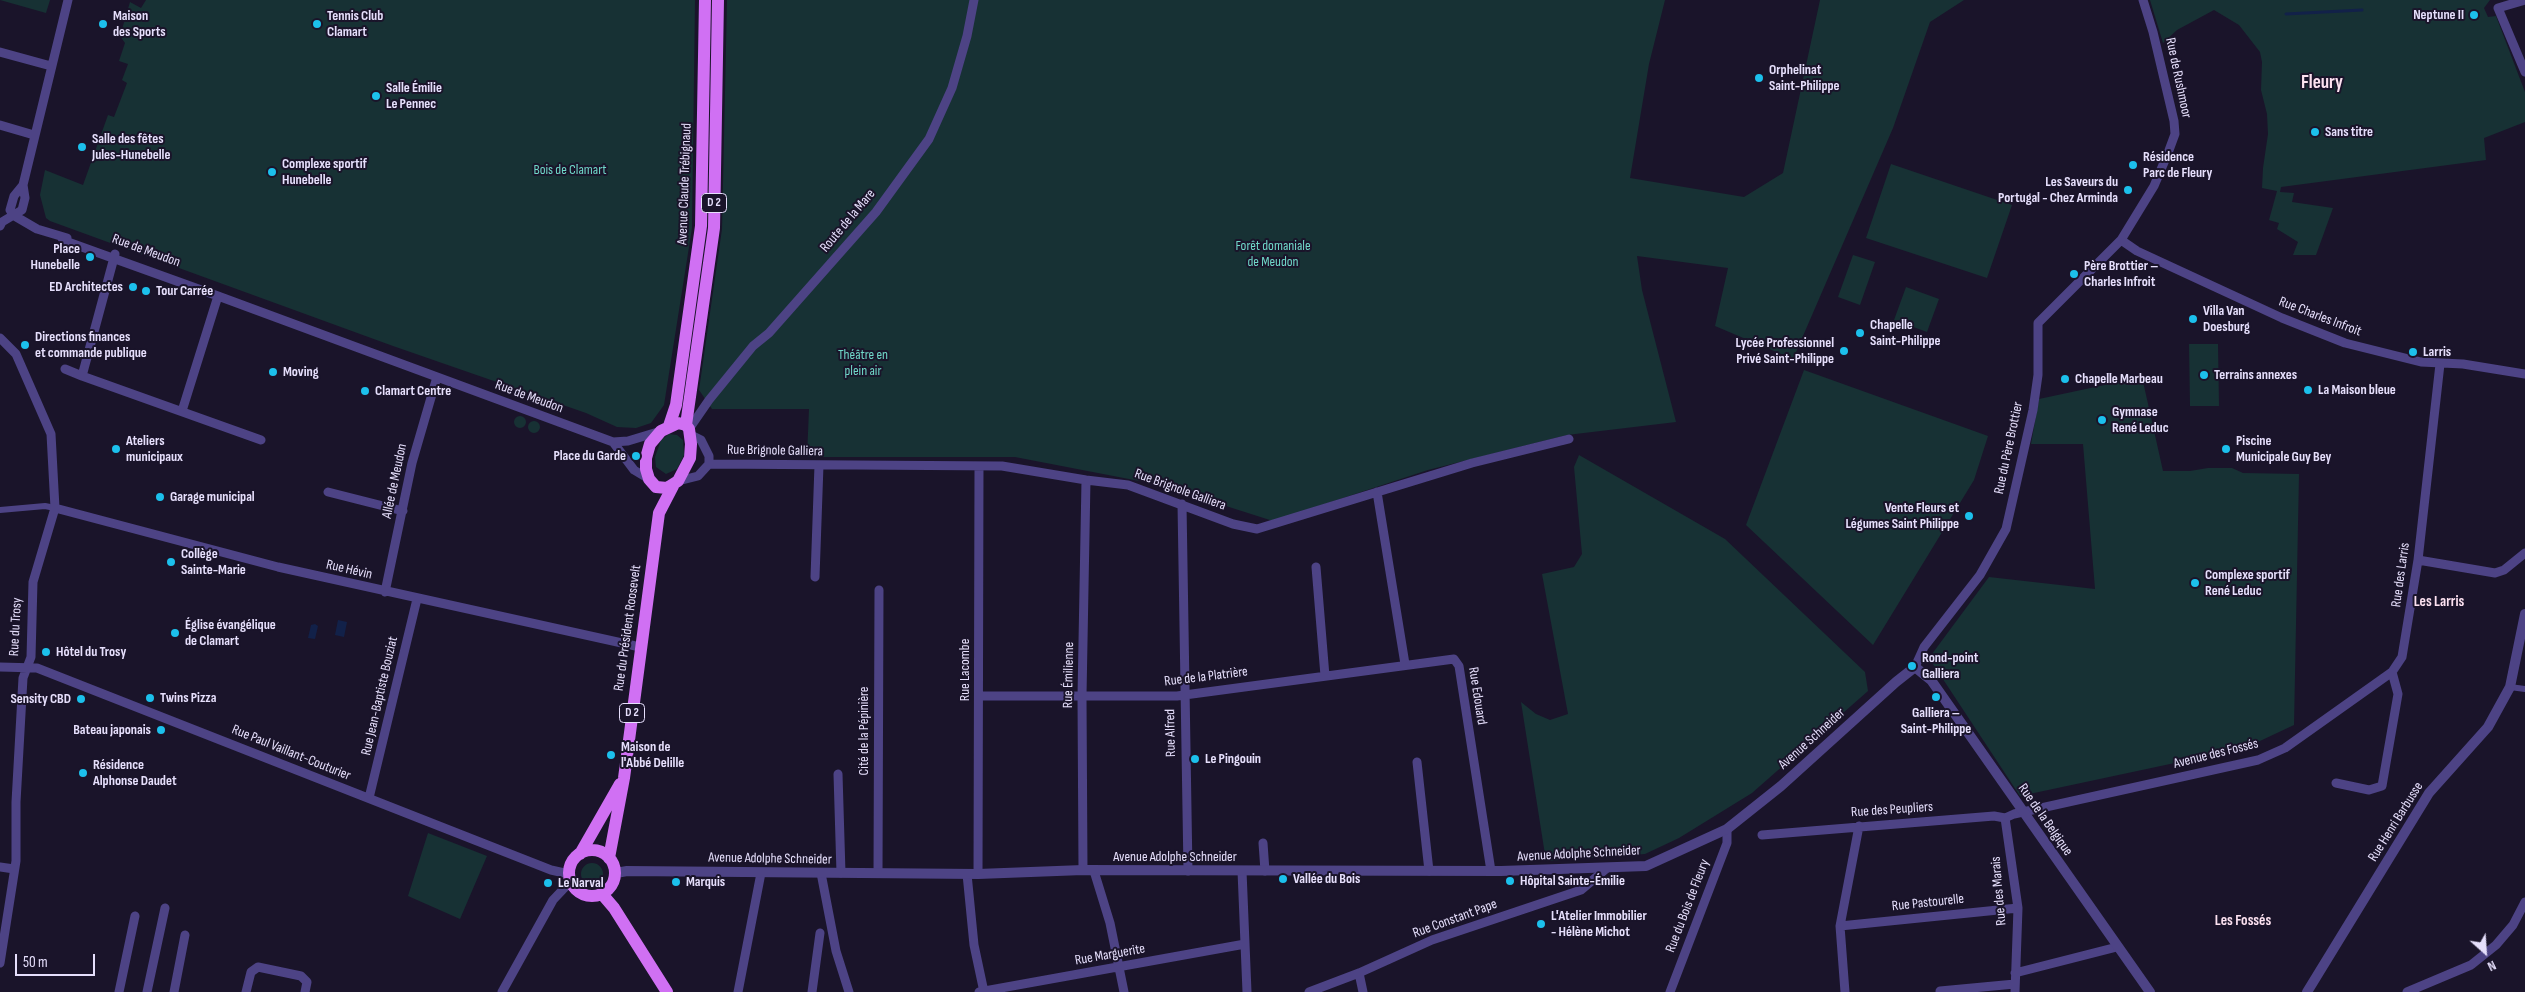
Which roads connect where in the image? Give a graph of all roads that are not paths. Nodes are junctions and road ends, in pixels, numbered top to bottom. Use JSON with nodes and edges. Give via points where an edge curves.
{"nodes":[{"id":1,"x":68,"y":0,"type":"edge"},
{"id":2,"x":705,"y":0,"type":"edge"},
{"id":3,"x":718,"y":0,"type":"edge"},
{"id":4,"x":974,"y":0,"type":"edge"},
{"id":5,"x":2143,"y":0,"type":"edge"},
{"id":6,"x":2525,"y":0,"type":"edge"},
{"id":7,"x":0,"y":52,"type":"edge"},
{"id":8,"x":51,"y":66,"type":"junction"},
{"id":9,"x":2525,"y":72,"type":"edge"},
{"id":10,"x":0,"y":126,"type":"edge"},
{"id":11,"x":34,"y":135,"type":"junction"},
{"id":12,"x":13,"y":215,"type":"junction"},
{"id":13,"x":0,"y":216,"type":"edge"},
{"id":14,"x":0,"y":226,"type":"edge"},
{"id":15,"x":2121,"y":240,"type":"junction"},
{"id":16,"x":114,"y":256,"type":"junction"},
{"id":17,"x":218,"y":296,"type":"junction"},
{"id":18,"x":0,"y":338,"type":"edge"},
{"id":19,"x":2440,"y":364,"type":"junction"},
{"id":20,"x":65,"y":369,"type":"dead end"},
{"id":21,"x":2525,"y":374,"type":"edge"},
{"id":22,"x":82,"y":376,"type":"junction"},
{"id":23,"x":437,"y":377,"type":"junction"},
{"id":24,"x":182,"y":411,"type":"junction"},
{"id":25,"x":665,"y":428,"type":"junction"},
{"id":26,"x":689,"y":430,"type":"junction"},
{"id":27,"x":1569,"y":439,"type":"dead end"},
{"id":28,"x":261,"y":440,"type":"dead end"},
{"id":29,"x":612,"y":442,"type":"junction"},
{"id":30,"x":709,"y":464,"type":"junction"},
{"id":31,"x":819,"y":465,"type":"junction"},
{"id":32,"x":979,"y":466,"type":"junction"},
{"id":33,"x":1086,"y":480,"type":"junction"},
{"id":34,"x":651,"y":481,"type":"junction"},
{"id":35,"x":676,"y":484,"type":"junction"},
{"id":36,"x":328,"y":492,"type":"dead end"},
{"id":37,"x":1377,"y":492,"type":"junction"},
{"id":38,"x":1182,"y":504,"type":"junction"},
{"id":39,"x":55,"y":508,"type":"junction"},
{"id":40,"x":0,"y":510,"type":"edge"},
{"id":41,"x":403,"y":510,"type":"junction"},
{"id":42,"x":659,"y":513,"type":"junction"},
{"id":43,"x":2525,"y":553,"type":"edge"},
{"id":44,"x":2418,"y":560,"type":"junction"},
{"id":45,"x":1316,"y":567,"type":"dead end"},
{"id":46,"x":815,"y":577,"type":"dead end"},
{"id":47,"x":879,"y":590,"type":"dead end"},
{"id":48,"x":385,"y":592,"type":"junction"},
{"id":49,"x":417,"y":599,"type":"junction"},
{"id":50,"x":2525,"y":614,"type":"edge"},
{"id":51,"x":640,"y":647,"type":"junction"},
{"id":52,"x":1405,"y":664,"type":"junction"},
{"id":53,"x":0,"y":667,"type":"edge"},
{"id":54,"x":27,"y":667,"type":"junction"},
{"id":55,"x":1915,"y":667,"type":"junction"},
{"id":56,"x":2392,"y":672,"type":"junction"},
{"id":57,"x":1325,"y":676,"type":"junction"},
{"id":58,"x":2510,"y":687,"type":"junction"},
{"id":59,"x":2525,"y":689,"type":"edge"},
{"id":60,"x":1185,"y":695,"type":"junction"},
{"id":61,"x":979,"y":696,"type":"junction"},
{"id":62,"x":1082,"y":696,"type":"junction"},
{"id":63,"x":1417,"y":762,"type":"dead end"},
{"id":64,"x":838,"y":774,"type":"dead end"},
{"id":65,"x":624,"y":778,"type":"junction"},
{"id":66,"x":2336,"y":784,"type":"dead end"},
{"id":67,"x":370,"y":798,"type":"junction"},
{"id":68,"x":2024,"y":813,"type":"junction"},
{"id":69,"x":2005,"y":818,"type":"junction"},
{"id":70,"x":1859,"y":826,"type":"junction"},
{"id":71,"x":1726,"y":828,"type":"junction"},
{"id":72,"x":1762,"y":835,"type":"dead end"},
{"id":73,"x":1264,"y":843,"type":"dead end"},
{"id":74,"x":580,"y":854,"type":"junction"},
{"id":75,"x":610,"y":858,"type":"junction"},
{"id":76,"x":0,"y":867,"type":"edge"},
{"id":77,"x":1607,"y":868,"type":"junction"},
{"id":78,"x":14,"y":869,"type":"junction"},
{"id":79,"x":1089,"y":871,"type":"junction"},
{"id":80,"x":1188,"y":871,"type":"junction"},
{"id":81,"x":1242,"y":871,"type":"junction"},
{"id":82,"x":1265,"y":871,"type":"junction"},
{"id":83,"x":1429,"y":871,"type":"junction"},
{"id":84,"x":1491,"y":871,"type":"junction"},
{"id":85,"x":616,"y":873,"type":"junction"},
{"id":86,"x":761,"y":873,"type":"junction"},
{"id":87,"x":821,"y":873,"type":"junction"},
{"id":88,"x":841,"y":873,"type":"junction"},
{"id":89,"x":878,"y":873,"type":"junction"},
{"id":90,"x":973,"y":874,"type":"junction"},
{"id":91,"x":570,"y":877,"type":"junction"},
{"id":92,"x":602,"y":894,"type":"junction"},
{"id":93,"x":2525,"y":902,"type":"edge"},
{"id":94,"x":165,"y":908,"type":"dead end"},
{"id":95,"x":2018,"y":908,"type":"junction"},
{"id":96,"x":135,"y":916,"type":"dead end"},
{"id":97,"x":1840,"y":926,"type":"junction"},
{"id":98,"x":820,"y":933,"type":"dead end"},
{"id":99,"x":185,"y":935,"type":"dead end"},
{"id":100,"x":1245,"y":944,"type":"junction"},
{"id":101,"x":2117,"y":947,"type":"junction"},
{"id":102,"x":0,"y":963,"type":"edge"},
{"id":103,"x":1119,"y":967,"type":"junction"},
{"id":104,"x":1359,"y":973,"type":"junction"},
{"id":105,"x":2015,"y":973,"type":"junction"},
{"id":106,"x":2015,"y":988,"type":"edge"},
{"id":107,"x":1940,"y":991,"type":"edge"},
{"id":108,"x":119,"y":992,"type":"edge"},
{"id":109,"x":148,"y":992,"type":"edge"},
{"id":110,"x":174,"y":992,"type":"edge"},
{"id":111,"x":246,"y":992,"type":"edge"},
{"id":112,"x":305,"y":992,"type":"edge"},
{"id":113,"x":502,"y":992,"type":"edge"},
{"id":114,"x":667,"y":992,"type":"edge"},
{"id":115,"x":738,"y":992,"type":"edge"},
{"id":116,"x":812,"y":992,"type":"edge"},
{"id":117,"x":849,"y":992,"type":"edge"},
{"id":118,"x":982,"y":992,"type":"edge"},
{"id":119,"x":1124,"y":992,"type":"edge"},
{"id":120,"x":1247,"y":992,"type":"edge"},
{"id":121,"x":1309,"y":992,"type":"edge"},
{"id":122,"x":1363,"y":992,"type":"edge"},
{"id":123,"x":1670,"y":992,"type":"edge"},
{"id":124,"x":1845,"y":992,"type":"edge"},
{"id":125,"x":2150,"y":992,"type":"edge"},
{"id":126,"x":2307,"y":992,"type":"edge"},
{"id":127,"x":2407,"y":992,"type":"edge"}],
"edges":[{"from":1,"to":8,"type":"street"},
{"from":2,"to":25,"type":"main road","name":"Avenue Claude Trébignaud","number":"D 2","via":[[701,226],[676,406]]},
{"from":3,"to":26,"type":"main road","name":"Avenue Claude Trébignaud","number":"D 2","via":[[714,228]]},
{"from":4,"to":26,"type":"street","name":"Route de la Mare","via":[[952,88],[929,139],[876,212],[769,333],[753,346]]},
{"from":5,"to":15,"type":"street","name":"Rue de Rushmoor","via":[[2162,65],[2175,134],[2154,186]]},
{"from":6,"to":9,"type":"street","via":[[2498,8]]},
{"from":7,"to":8,"type":"street"},
{"from":8,"to":11,"type":"street"},
{"from":10,"to":11,"type":"street"},
{"from":11,"to":12,"type":"street","via":[[23,185],[14,196],[10,210]]},
{"from":12,"to":13,"type":"street"},
{"from":12,"to":14,"type":"street"},
{"from":12,"to":16,"type":"street","name":"Rue de Meudon","via":[[37,229]]},
{"from":15,"to":19,"type":"street","name":"Rue Charles Infroit","via":[[2137,251],[2274,315],[2336,340]]},
{"from":15,"to":55,"type":"street","name":"Rue du Père Brottier","via":[[2038,323],[2038,375],[2034,401],[2006,529],[1980,575],[1924,647]]},
{"from":16,"to":17,"type":"street","name":"Rue de Meudon","via":[[210,289]]},
{"from":16,"to":22,"type":"street"},
{"from":17,"to":23,"type":"street","name":"Rue de Meudon"},
{"from":17,"to":24,"type":"street"},
{"from":18,"to":39,"type":"street","name":"Rue du Trosy","via":[[16,354],[51,434]]},
{"from":19,"to":21,"type":"street","name":"Rue Charles Infroit","via":[[2463,364]]},
{"from":19,"to":44,"type":"street","name":"Rue des Larris"},
{"from":20,"to":22,"type":"street"},
{"from":22,"to":24,"type":"street"},
{"from":23,"to":29,"type":"street","name":"Rue de Meudon"},
{"from":23,"to":41,"type":"street","name":"Allée de Meudon","via":[[412,463]]},
{"from":24,"to":28,"type":"street"},
{"from":25,"to":26,"type":"main road","via":[[678,423]]},
{"from":25,"to":29,"type":"street","name":"Rue de Meudon","via":[[628,441]]},
{"from":25,"to":34,"type":"main road","via":[[650,444],[646,458]]},
{"from":26,"to":30,"type":"street","via":[[701,440],[709,456]]},
{"from":26,"to":35,"type":"main road","via":[[690,458]]},
{"from":27,"to":37,"type":"street","name":"Rue Brignole Galliera","via":[[1472,463]]},
{"from":29,"to":34,"type":"street","via":[[634,470]]},
{"from":30,"to":31,"type":"street","name":"Rue Brignole Galliera"},
{"from":30,"to":35,"type":"street","via":[[698,476]]},
{"from":31,"to":32,"type":"street","name":"Rue Brignole Galliera"},
{"from":31,"to":46,"type":"street"},
{"from":32,"to":33,"type":"street","name":"Rue Brignole Galliera","via":[[1002,466]]},
{"from":32,"to":61,"type":"street","name":"Rue Lacombe"},
{"from":33,"to":38,"type":"street","name":"Rue Brignole Galliera","via":[[1128,485]]},
{"from":33,"to":62,"type":"street","name":"Rue Émilienne"},
{"from":34,"to":35,"type":"main road","via":[[662,488]]},
{"from":34,"to":42,"type":"main road","name":"Rue du Président Roosevelt","number":"D 2"},
{"from":35,"to":42,"type":"main road","name":"Rue du Président Roosevelt","number":"D 2"},
{"from":36,"to":41,"type":"street"},
{"from":37,"to":38,"type":"street","name":"Rue Brignole Galliera","via":[[1257,529],[1233,524]]},
{"from":37,"to":52,"type":"street"},
{"from":38,"to":60,"type":"street","name":"Rue Alfred"},
{"from":39,"to":40,"type":"street"},
{"from":39,"to":48,"type":"street","name":"Rue Hévin","via":[[278,568]]},
{"from":39,"to":54,"type":"street","name":"Rue du Trosy","via":[[33,579],[31,657]]},
{"from":41,"to":48,"type":"street","name":"Allée de Meudon"},
{"from":42,"to":51,"type":"main road","name":"Rue du Président Roosevelt","number":"D 2"},
{"from":43,"to":44,"type":"street","via":[[2495,573]]},
{"from":44,"to":56,"type":"street","name":"Rue des Larris","via":[[2402,657]]},
{"from":45,"to":57,"type":"street"},
{"from":47,"to":89,"type":"street","name":"Cité de la Pépinière"},
{"from":48,"to":49,"type":"street","name":"Rue Hévin"},
{"from":49,"to":51,"type":"street","name":"Rue Hévin"},
{"from":49,"to":67,"type":"street","name":"Rue Jean-Baptiste Bouziat"},
{"from":50,"to":58,"type":"street","name":"Rue Henri Barbusse"},
{"from":51,"to":65,"type":"main road","name":"Rue du Président Roosevelt","number":"D 2"},
{"from":52,"to":57,"type":"street","name":"Rue de la Platrière"},
{"from":52,"to":84,"type":"street","name":"Rue Edouard","via":[[1449,658],[1457,661]]},
{"from":53,"to":54,"type":"street","name":"Rue Paul Vaillant-Couturier"},
{"from":54,"to":67,"type":"street","name":"Rue Paul Vaillant-Couturier"},
{"from":54,"to":78,"type":"street","name":"Rue du Trosy","via":[[22,678]]},
{"from":55,"to":68,"type":"street","name":"Rue de la Belgique","via":[[1931,680]]},
{"from":55,"to":71,"type":"street","name":"Avenue Schneider","via":[[1781,786]]},
{"from":56,"to":66,"type":"street","via":[[2398,694],[2382,786],[2369,790]]},
{"from":56,"to":68,"type":"street","name":"Avenue des Fossés","via":[[2285,748],[2258,760]]},
{"from":57,"to":60,"type":"street","name":"Rue de la Platrière"},
{"from":58,"to":59,"type":"street"},
{"from":58,"to":126,"type":"street","name":"Rue Henri Barbusse","via":[[2488,727],[2429,793]]},
{"from":60,"to":62,"type":"street","name":"Rue de la Platrière"},
{"from":60,"to":80,"type":"street","name":"Rue Alfred"},
{"from":61,"to":62,"type":"street","name":"Rue de la Platrière"},
{"from":61,"to":90,"type":"street","name":"Rue Lacombe"},
{"from":62,"to":79,"type":"street","name":"Rue Émilienne"},
{"from":63,"to":83,"type":"street"},
{"from":64,"to":88,"type":"street"},
{"from":65,"to":74,"type":"main road","name":"Rue du Président Roosevelt","number":"D 2"},
{"from":65,"to":75,"type":"main road","name":"Rue du Président Roosevelt","number":"D 2"},
{"from":67,"to":91,"type":"street","name":"Rue Paul Vaillant-Couturier"},
{"from":68,"to":69,"type":"street","name":"Rue des Peupliers"},
{"from":68,"to":101,"type":"street","name":"Rue de la Belgique"},
{"from":69,"to":70,"type":"street","name":"Rue des Peupliers","via":[[1994,816]]},
{"from":69,"to":95,"type":"street","name":"Rue des Marais"},
{"from":70,"to":72,"type":"street","name":"Rue des Peupliers"},
{"from":70,"to":97,"type":"street"},
{"from":71,"to":77,"type":"street","name":"Avenue Adolphe Schneider","via":[[1646,866]]},
{"from":71,"to":123,"type":"street","name":"Rue du Bois de Fleury","via":[[1727,844]]},
{"from":73,"to":82,"type":"street"},
{"from":74,"to":75,"type":"main road","via":[[595,851]]},
{"from":74,"to":91,"type":"main road","via":[[572,862]]},
{"from":75,"to":85,"type":"main road"},
{"from":76,"to":78,"type":"street"},
{"from":77,"to":84,"type":"street","name":"Avenue Adolphe Schneider"},
{"from":77,"to":104,"type":"street","name":"Rue Constant Pape","via":[[1581,890],[1440,938]]},
{"from":78,"to":102,"type":"street","name":"Rue du Trosy"},
{"from":79,"to":80,"type":"street","name":"Avenue Adolphe Schneider"},
{"from":79,"to":90,"type":"street","name":"Avenue Adolphe Schneider"},
{"from":79,"to":103,"type":"street","name":"Rue Émilienne","via":[[1110,923]]},
{"from":80,"to":81,"type":"street","name":"Avenue Adolphe Schneider"},
{"from":81,"to":82,"type":"street","name":"Avenue Adolphe Schneider"},
{"from":81,"to":100,"type":"street"},
{"from":82,"to":83,"type":"street","name":"Avenue Adolphe Schneider"},
{"from":83,"to":84,"type":"street","name":"Avenue Adolphe Schneider"},
{"from":85,"to":86,"type":"street","name":"Avenue Adolphe Schneider","via":[[628,870]]},
{"from":85,"to":92,"type":"main road","via":[[612,886]]},
{"from":86,"to":87,"type":"street","name":"Avenue Adolphe Schneider"},
{"from":86,"to":115,"type":"street"},
{"from":87,"to":88,"type":"street","name":"Avenue Adolphe Schneider"},
{"from":87,"to":117,"type":"street","via":[[836,951]]},
{"from":88,"to":89,"type":"street","name":"Avenue Adolphe Schneider"},
{"from":89,"to":90,"type":"street","name":"Avenue Adolphe Schneider"},
{"from":90,"to":118,"type":"street","name":"Rue Lacombe","via":[[974,945]]},
{"from":91,"to":92,"type":"main road","via":[[574,887],[584,895]]},
{"from":91,"to":113,"type":"street","via":[[552,902]]},
{"from":92,"to":114,"type":"main road"},
{"from":93,"to":127,"type":"street","via":[[2513,925],[2496,945],[2471,965]]},
{"from":94,"to":109,"type":"street"},
{"from":95,"to":97,"type":"street","name":"Rue Pastourelle"},
{"from":95,"to":105,"type":"street","name":"Rue des Marais"},
{"from":96,"to":108,"type":"street"},
{"from":97,"to":124,"type":"street"},
{"from":98,"to":116,"type":"street"},
{"from":99,"to":110,"type":"street"},
{"from":100,"to":103,"type":"street","name":"Rue Marguerite"},
{"from":100,"to":120,"type":"street"},
{"from":101,"to":105,"type":"street"},
{"from":101,"to":125,"type":"street","name":"Rue de la Belgique"},
{"from":103,"to":118,"type":"street","name":"Rue Marguerite"},
{"from":103,"to":119,"type":"street","name":"Rue Émilienne"},
{"from":104,"to":121,"type":"street","name":"Rue Constant Pape"},
{"from":104,"to":122,"type":"street"},
{"from":105,"to":106,"type":"street","name":"Rue des Marais"},
{"from":106,"to":107,"type":"street"},
{"from":111,"to":112,"type":"street","via":[[251,972],[258,967],[301,976],[307,982]]}]}
